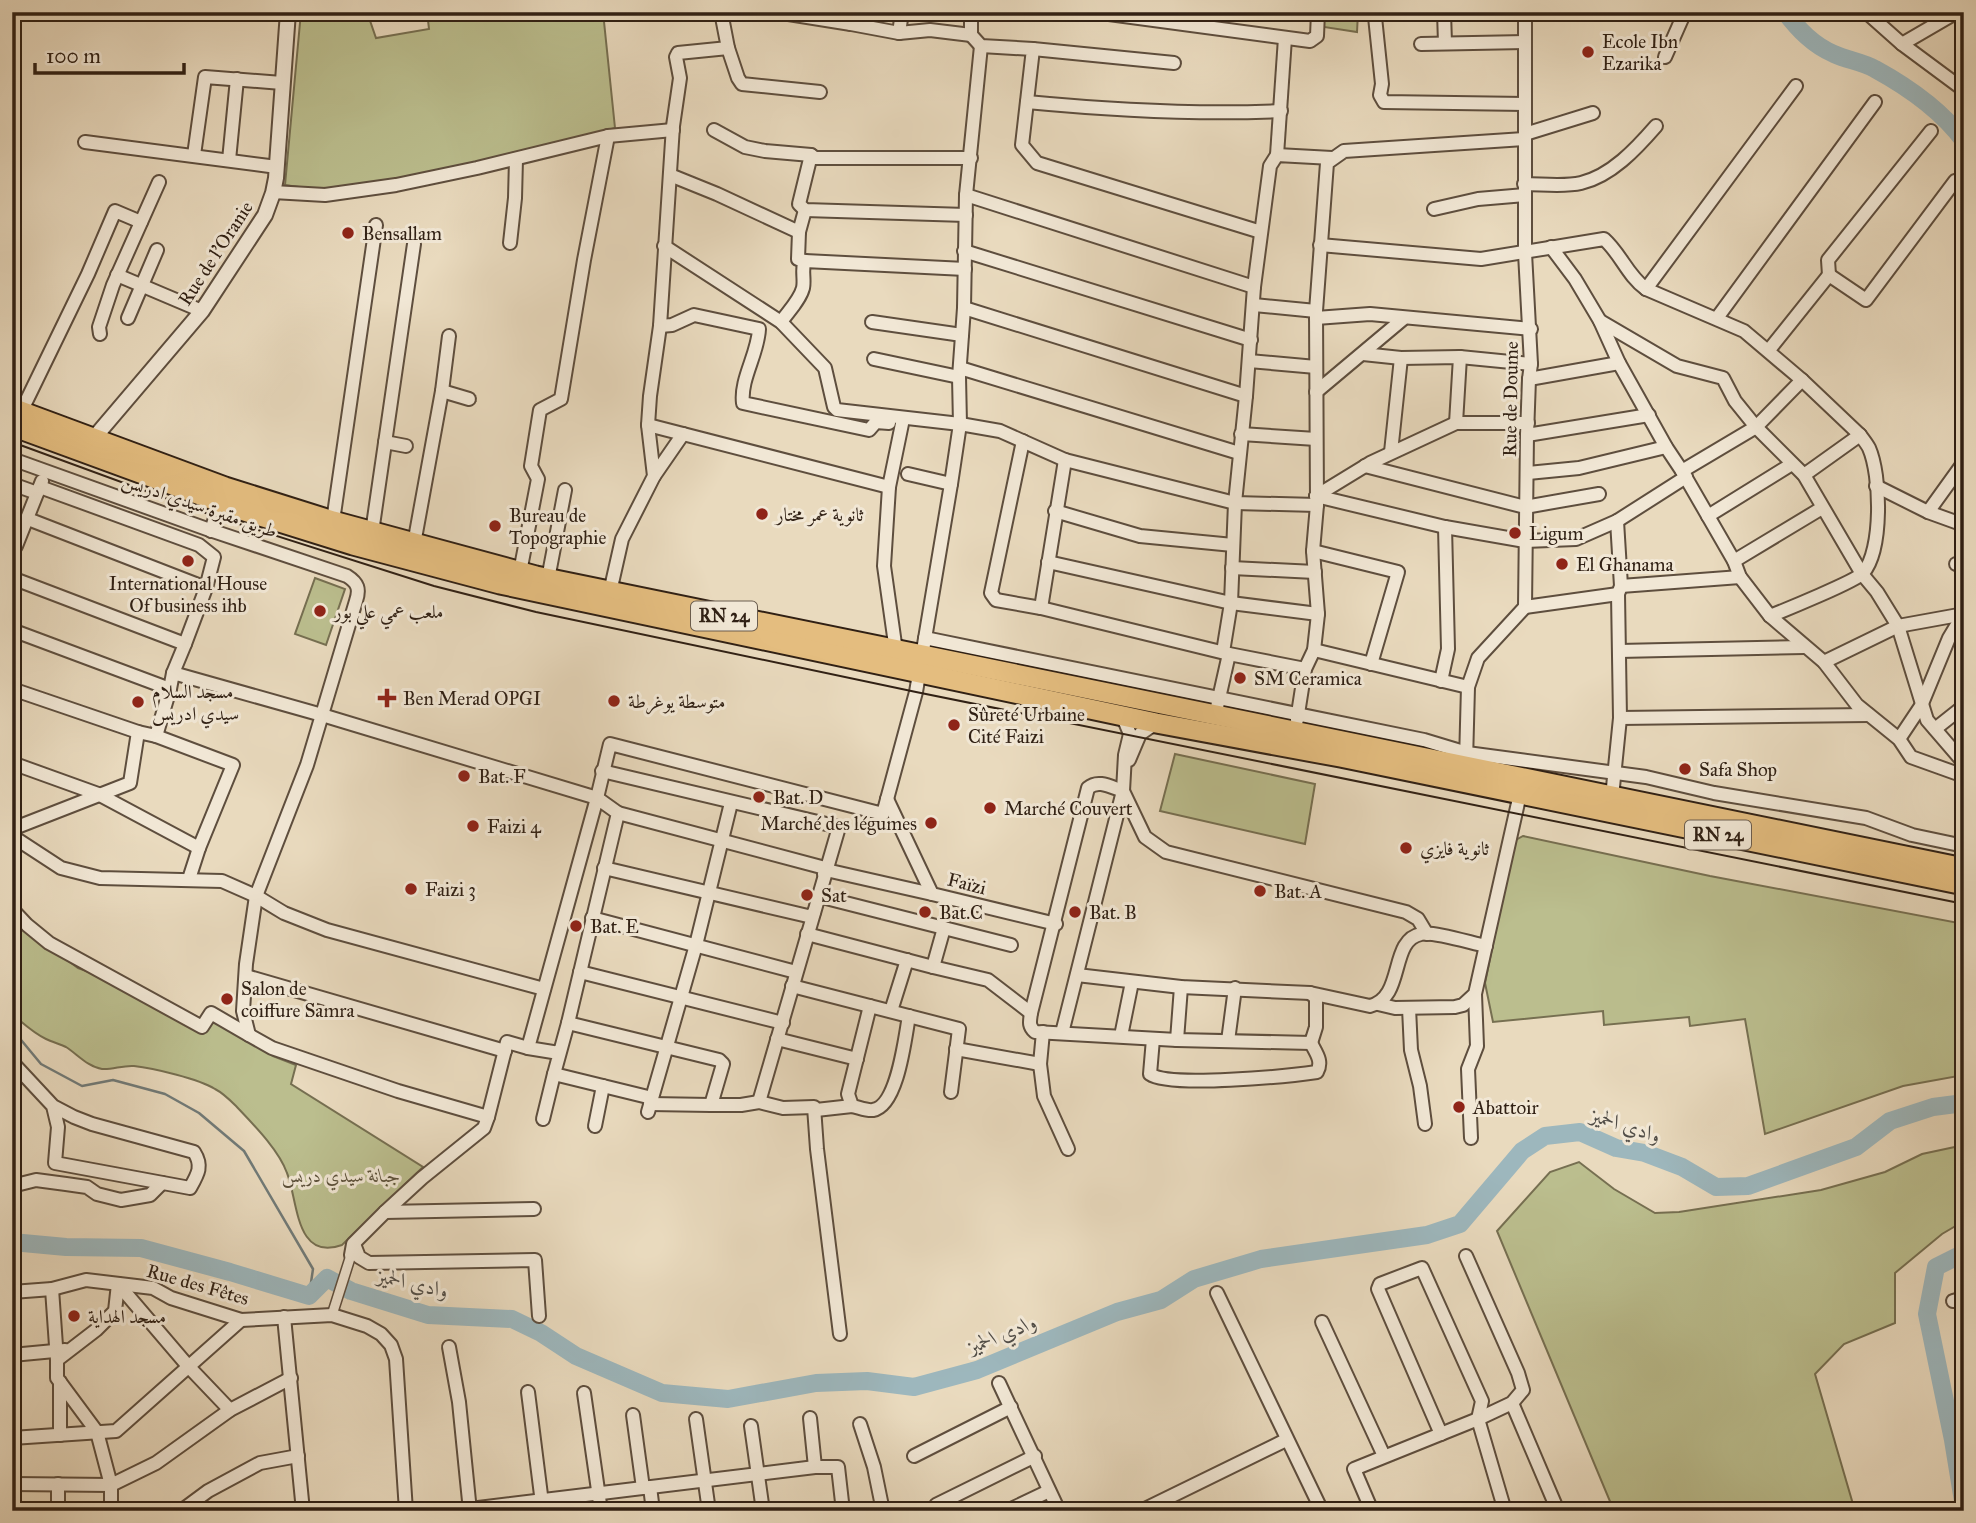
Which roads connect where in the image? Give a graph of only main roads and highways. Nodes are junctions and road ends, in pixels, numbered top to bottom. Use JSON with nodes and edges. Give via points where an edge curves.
{"nodes":[{"id":1,"x":15,"y":415,"type":"edge"},
{"id":2,"x":88,"y":445,"type":"junction"},
{"id":3,"x":371,"y":541,"type":"junction"},
{"id":4,"x":922,"y":655,"type":"junction"},
{"id":5,"x":1463,"y":769,"type":"junction"},
{"id":6,"x":1964,"y":868,"type":"edge"},
{"id":7,"x":1964,"y":885,"type":"edge"}],
"edges":[{"from":1,"to":2,"type":"main road","number":"RN 24"},
{"from":2,"to":3,"type":"main road","number":"RN 24","via":[[333,521]]},
{"from":2,"to":3,"type":"main road","number":"RN 24","via":[[220,502]]},
{"from":3,"to":4,"type":"main road","number":"RN 24","via":[[414,544],[548,579]]},
{"from":3,"to":4,"type":"main road","number":"RN 24","via":[[500,584],[582,603]]},
{"from":4,"to":5,"type":"main road","number":"RN 24","via":[[1217,706]]},
{"from":4,"to":5,"type":"main road","number":"RN 24","via":[[1156,723]]},
{"from":5,"to":6,"type":"main road","number":"RN 24"},
{"from":5,"to":7,"type":"main road","number":"RN 24","via":[[1520,794]]}]}
